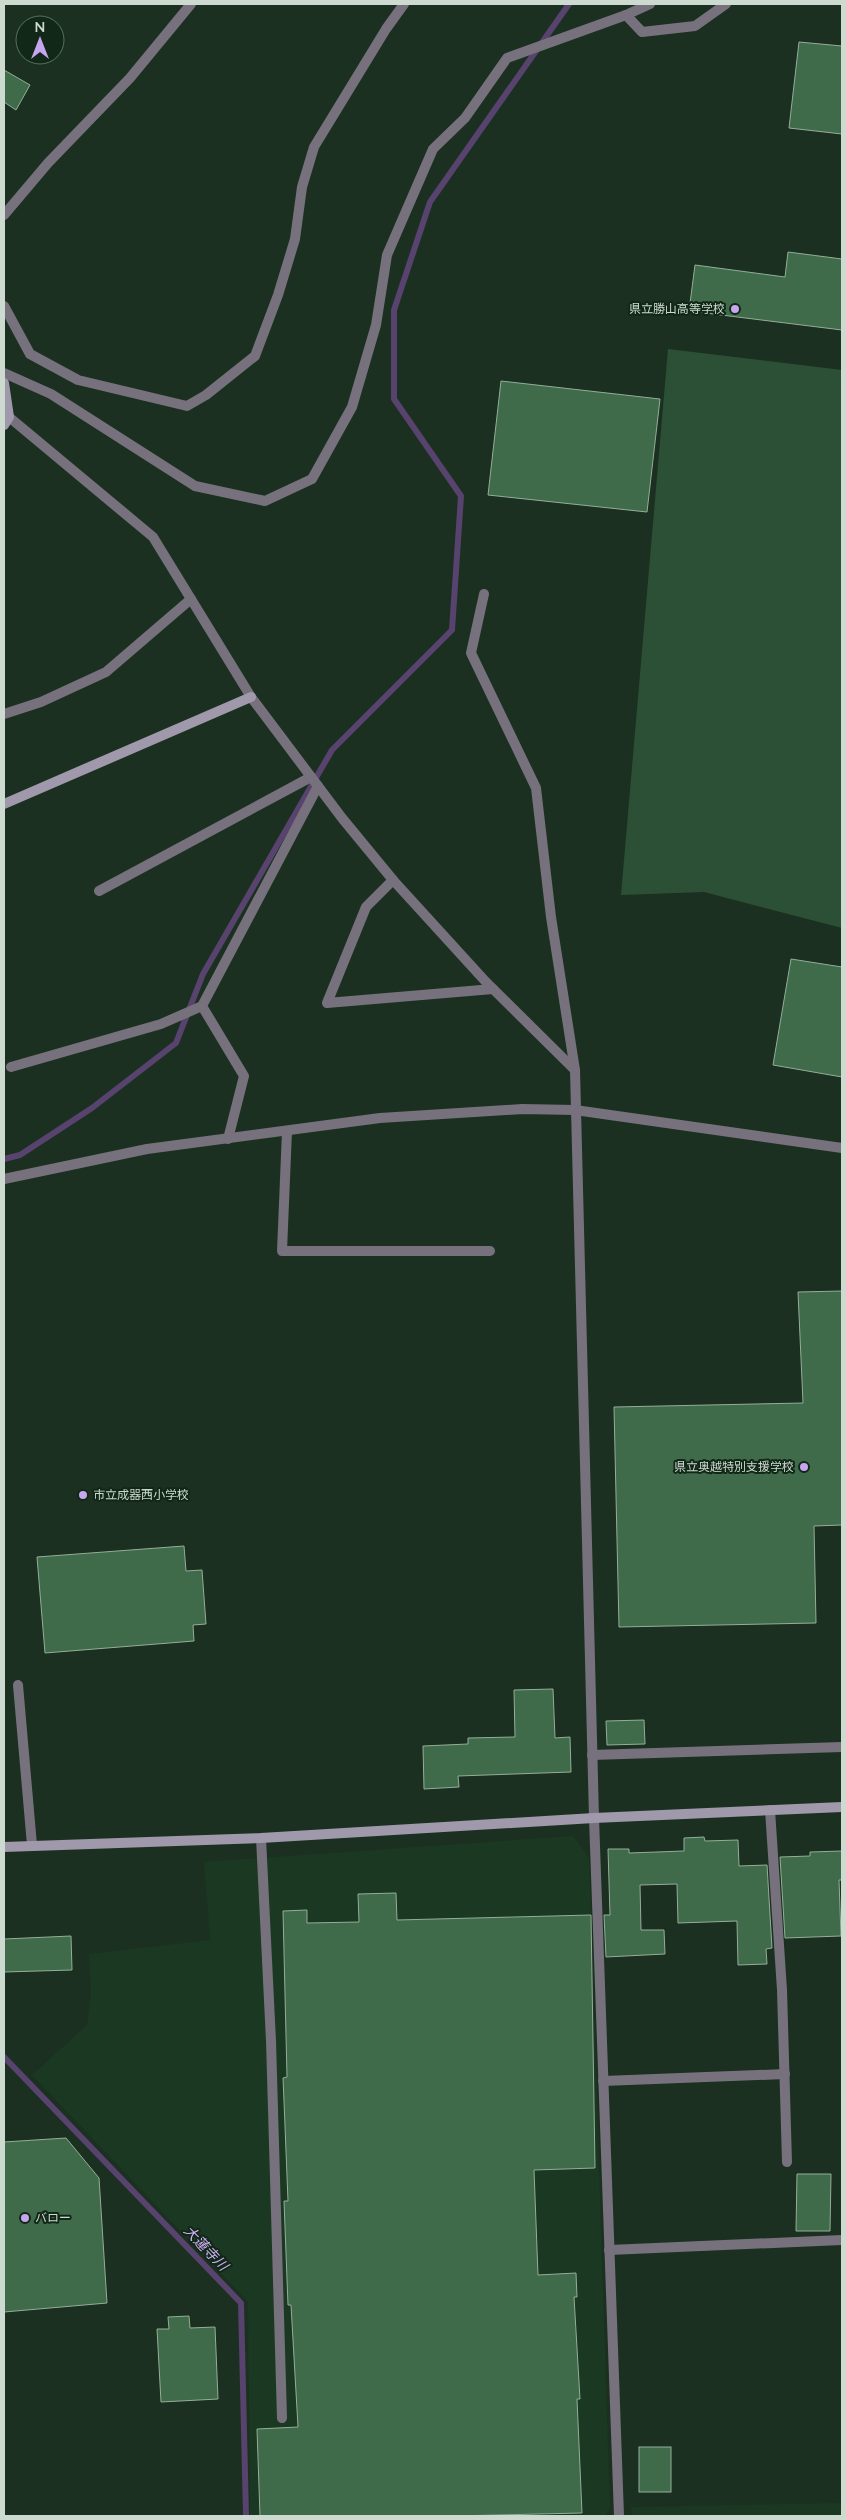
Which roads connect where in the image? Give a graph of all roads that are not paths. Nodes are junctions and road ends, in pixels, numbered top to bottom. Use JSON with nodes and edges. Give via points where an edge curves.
{"nodes":[{"id":1,"x":191,"y":4,"type":"edge"},
{"id":2,"x":404,"y":4,"type":"edge"},
{"id":3,"x":650,"y":4,"type":"edge"},
{"id":4,"x":726,"y":4,"type":"edge"},
{"id":5,"x":626,"y":16,"type":"junction"},
{"id":6,"x":4,"y":215,"type":"edge"},
{"id":7,"x":4,"y":306,"type":"edge"},
{"id":8,"x":4,"y":373,"type":"edge"},
{"id":9,"x":4,"y":383,"type":"edge"},
{"id":10,"x":6,"y":421,"type":"edge"},
{"id":11,"x":484,"y":594,"type":"dead end"},
{"id":12,"x":191,"y":599,"type":"junction"},
{"id":13,"x":252,"y":696,"type":"junction"},
{"id":14,"x":4,"y":714,"type":"edge"},
{"id":15,"x":311,"y":777,"type":"junction"},
{"id":16,"x":318,"y":786,"type":"junction"},
{"id":17,"x":4,"y":804,"type":"edge"},
{"id":18,"x":393,"y":880,"type":"junction"},
{"id":19,"x":99,"y":891,"type":"dead end"},
{"id":20,"x":493,"y":989,"type":"junction"},
{"id":21,"x":202,"y":1006,"type":"junction"},
{"id":22,"x":11,"y":1067,"type":"dead end"},
{"id":23,"x":575,"y":1070,"type":"junction"},
{"id":24,"x":575,"y":1110,"type":"junction"},
{"id":25,"x":287,"y":1131,"type":"junction"},
{"id":26,"x":228,"y":1139,"type":"junction"},
{"id":27,"x":842,"y":1148,"type":"edge"},
{"id":28,"x":4,"y":1179,"type":"edge"},
{"id":29,"x":490,"y":1251,"type":"dead end"},
{"id":30,"x":18,"y":1685,"type":"dead end"},
{"id":31,"x":842,"y":1748,"type":"edge"},
{"id":32,"x":592,"y":1754,"type":"junction"},
{"id":33,"x":842,"y":1807,"type":"edge"},
{"id":34,"x":770,"y":1810,"type":"junction"},
{"id":35,"x":594,"y":1818,"type":"junction"},
{"id":36,"x":261,"y":1838,"type":"junction"},
{"id":37,"x":32,"y":1845,"type":"junction"},
{"id":38,"x":4,"y":1847,"type":"edge"},
{"id":39,"x":784,"y":2074,"type":"junction"},
{"id":40,"x":603,"y":2081,"type":"junction"},
{"id":41,"x":787,"y":2162,"type":"dead end"},
{"id":42,"x":842,"y":2240,"type":"edge"},
{"id":43,"x":609,"y":2250,"type":"junction"},
{"id":44,"x":282,"y":2418,"type":"dead end"},
{"id":45,"x":619,"y":2516,"type":"edge"}],
"edges":[{"from":1,"to":6,"type":"street","via":[[130,78],[48,163]]},
{"from":2,"to":7,"type":"street","via":[[314,147],[302,187],[295,239],[255,356],[206,395],[187,406],[78,380],[30,354]]},
{"from":3,"to":5,"type":"street"},
{"from":4,"to":5,"type":"street","via":[[695,26],[642,32]]},
{"from":5,"to":8,"type":"street","via":[[507,58],[465,118],[434,149],[387,255],[376,325],[352,407],[312,480],[265,501],[195,486],[51,394]]},
{"from":9,"to":10,"type":"street"},
{"from":10,"to":12,"type":"street","via":[[153,537]]},
{"from":11,"to":23,"type":"street","via":[[471,653],[536,788],[551,917]]},
{"from":12,"to":13,"type":"street"},
{"from":12,"to":14,"type":"street","via":[[106,672],[41,702]]},
{"from":13,"to":15,"type":"street"},
{"from":13,"to":17,"type":"street"},
{"from":15,"to":16,"type":"street"},
{"from":15,"to":19,"type":"street"},
{"from":16,"to":18,"type":"street"},
{"from":16,"to":21,"type":"street"},
{"from":18,"to":20,"type":"street"},
{"from":18,"to":20,"type":"street","via":[[366,907],[327,1004]]},
{"from":20,"to":23,"type":"street"},
{"from":21,"to":22,"type":"street","via":[[161,1024]]},
{"from":21,"to":26,"type":"street","via":[[244,1076]]},
{"from":23,"to":24,"type":"street"},
{"from":24,"to":25,"type":"street","via":[[522,1109],[380,1118]]},
{"from":24,"to":27,"type":"street"},
{"from":24,"to":32,"type":"street"},
{"from":25,"to":26,"type":"street"},
{"from":25,"to":29,"type":"street","via":[[282,1251]]},
{"from":26,"to":28,"type":"street","via":[[147,1149]]},
{"from":30,"to":37,"type":"street"},
{"from":31,"to":32,"type":"street"},
{"from":32,"to":35,"type":"street"},
{"from":33,"to":34,"type":"street"},
{"from":34,"to":35,"type":"street"},
{"from":34,"to":39,"type":"street"},
{"from":35,"to":36,"type":"street"},
{"from":35,"to":40,"type":"street"},
{"from":36,"to":37,"type":"street"},
{"from":36,"to":44,"type":"street","via":[[271,2041]]},
{"from":37,"to":38,"type":"street"},
{"from":39,"to":40,"type":"street"},
{"from":39,"to":41,"type":"street"},
{"from":40,"to":43,"type":"street"},
{"from":42,"to":43,"type":"street"},
{"from":43,"to":45,"type":"street"}]}
